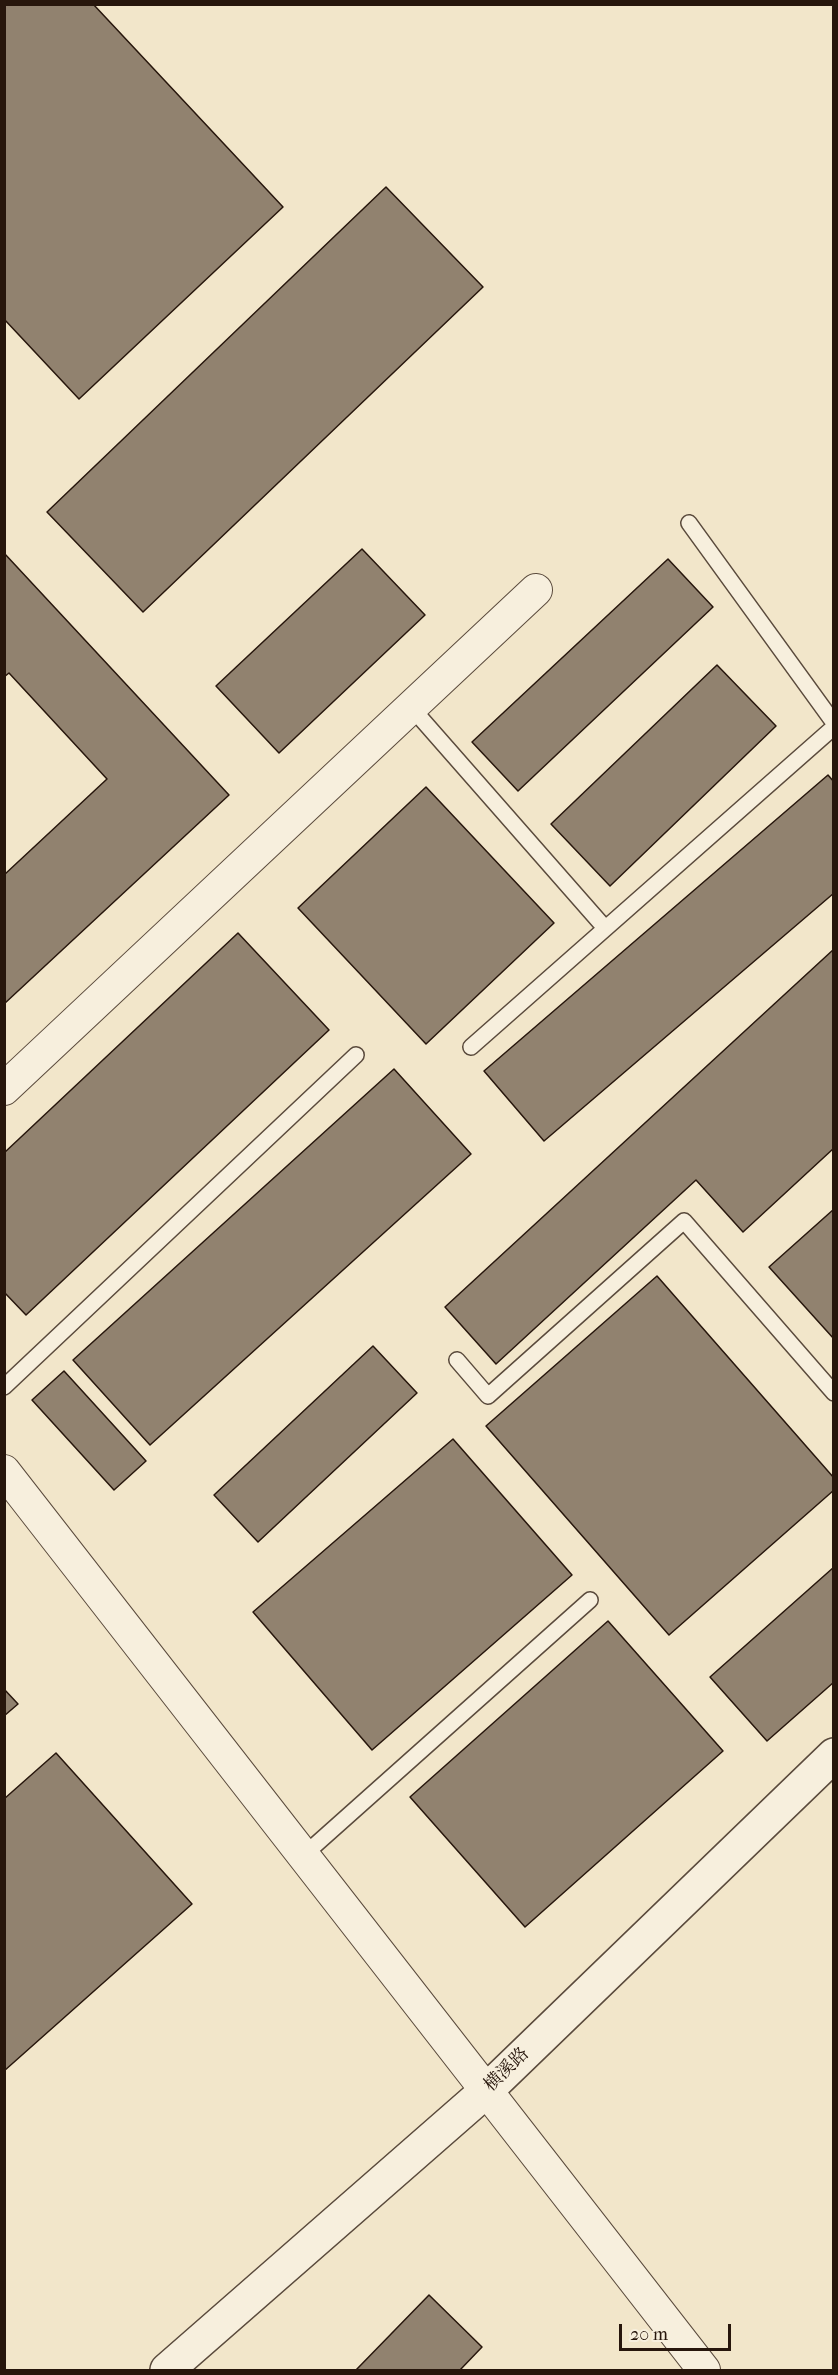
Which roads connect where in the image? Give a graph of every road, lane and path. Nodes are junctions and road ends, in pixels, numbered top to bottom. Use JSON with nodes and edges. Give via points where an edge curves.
{"nodes":[{"id":1,"x":690,"y":523,"type":"dead end"},
{"id":2,"x":536,"y":590,"type":"dead end"},
{"id":3,"x":411,"y":707,"type":"junction"},
{"id":4,"x":834,"y":725,"type":"edge"},
{"id":5,"x":605,"y":928,"type":"junction"},
{"id":6,"x":471,"y":1047,"type":"dead end"},
{"id":7,"x":356,"y":1055,"type":"dead end"},
{"id":8,"x":4,"y":1089,"type":"edge"},
{"id":9,"x":458,"y":1360,"type":"dead end"},
{"id":10,"x":4,"y":1387,"type":"edge"},
{"id":11,"x":834,"y":1393,"type":"edge"},
{"id":12,"x":4,"y":1471,"type":"edge"},
{"id":13,"x":590,"y":1600,"type":"dead end"},
{"id":14,"x":834,"y":1755,"type":"edge"},
{"id":15,"x":304,"y":1855,"type":"junction"},
{"id":16,"x":486,"y":2091,"type":"junction"},
{"id":17,"x":167,"y":2370,"type":"edge"},
{"id":18,"x":704,"y":2370,"type":"edge"}],
"edges":[{"from":1,"to":4,"type":"lane"},
{"from":2,"to":3,"type":"street"},
{"from":3,"to":5,"type":"lane"},
{"from":3,"to":8,"type":"street"},
{"from":4,"to":5,"type":"lane"},
{"from":5,"to":6,"type":"lane"},
{"from":7,"to":10,"type":"lane"},
{"from":9,"to":11,"type":"lane","via":[[488,1396],[684,1221]]},
{"from":12,"to":15,"type":"street"},
{"from":13,"to":15,"type":"lane"},
{"from":14,"to":16,"type":"street","name":"横溪路"},
{"from":15,"to":16,"type":"street"},
{"from":16,"to":17,"type":"street","name":"横溪路"},
{"from":16,"to":18,"type":"street"}]}
